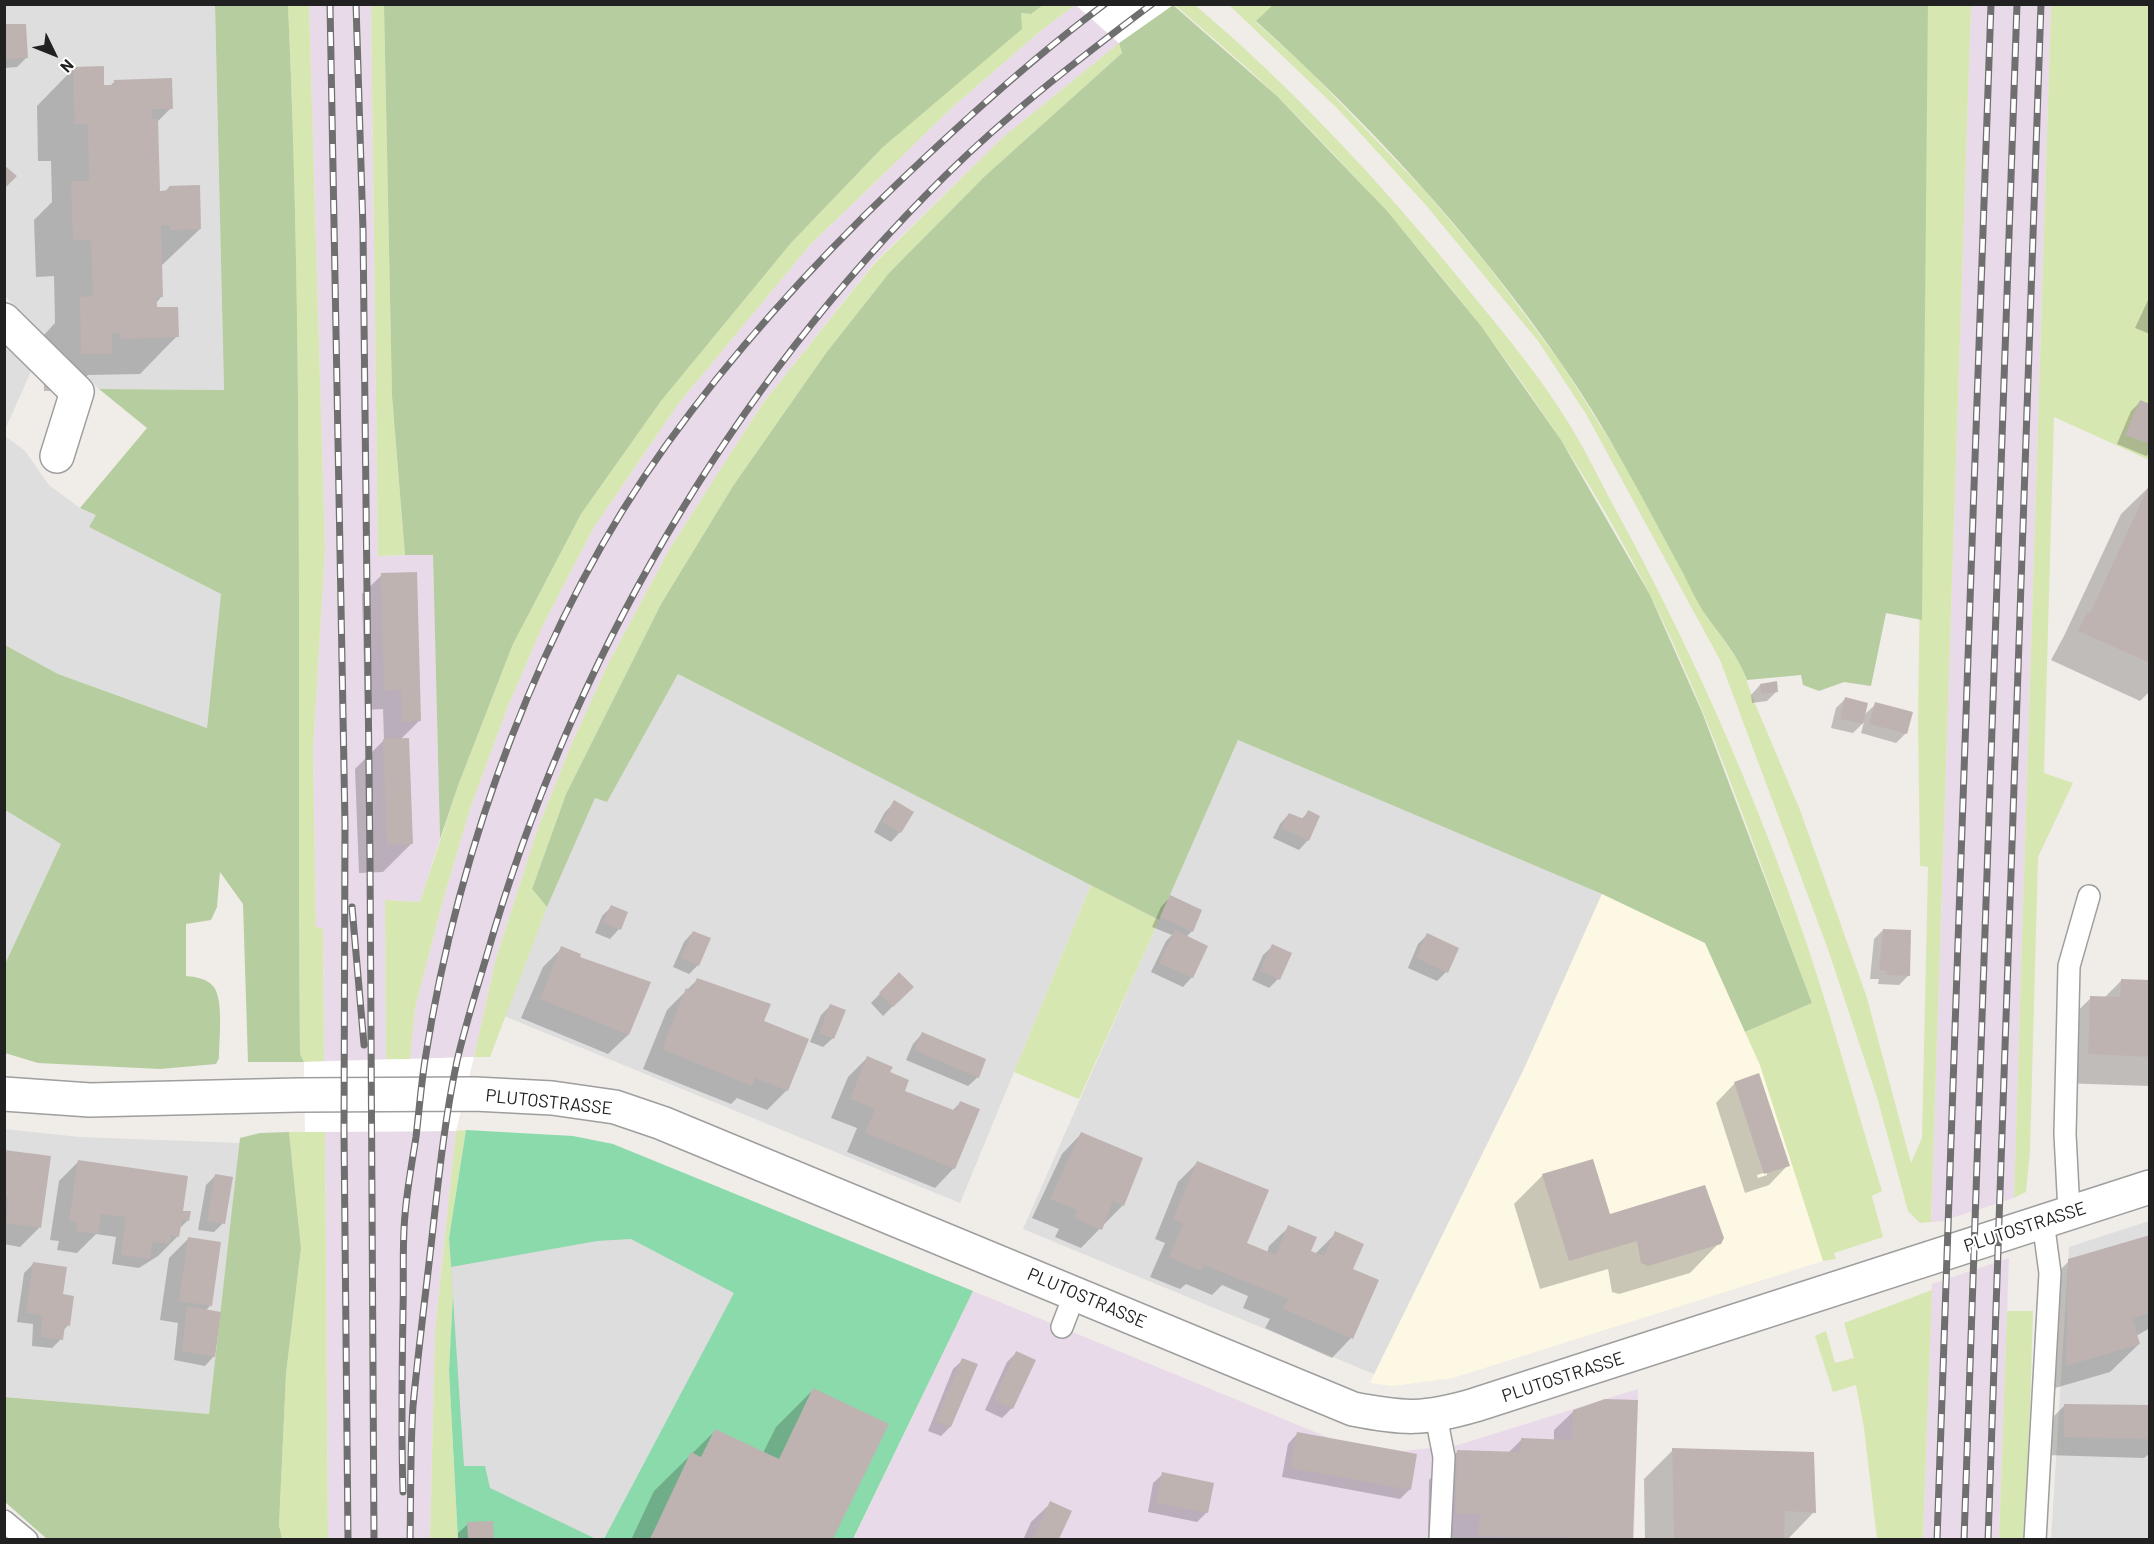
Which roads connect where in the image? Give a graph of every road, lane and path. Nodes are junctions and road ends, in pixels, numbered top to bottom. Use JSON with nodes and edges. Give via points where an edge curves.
{"nodes":[{"id":1,"x":4,"y":320,"type":"edge"},
{"id":2,"x":57,"y":456,"type":"dead end"},
{"id":3,"x":2089,"y":896,"type":"dead end"},
{"id":4,"x":4,"y":1094,"type":"edge"},
{"id":5,"x":2150,"y":1187,"type":"edge"},
{"id":6,"x":2056,"y":1217,"type":"junction"},
{"id":7,"x":1075,"y":1293,"type":"junction"},
{"id":8,"x":1062,"y":1327,"type":"dead end"},
{"id":9,"x":1436,"y":1416,"type":"junction"},
{"id":10,"x":4,"y":1521,"type":"edge"},
{"id":11,"x":27,"y":1539,"type":"edge"},
{"id":12,"x":1440,"y":1539,"type":"edge"},
{"id":13,"x":2035,"y":1539,"type":"edge"}],
"edges":[{"from":1,"to":2,"type":"street","via":[[77,392]]},
{"from":3,"to":6,"type":"lane","via":[[2069,966],[2065,1134]]},
{"from":4,"to":7,"type":"street","name":"PLUTOSTRASSE","via":[[90,1100],[475,1094],[552,1098],[615,1107]]},
{"from":5,"to":6,"type":"street","name":"PLUTOSTRASSE"},
{"from":6,"to":9,"type":"street","name":"PLUTOSTRASSE"},
{"from":6,"to":13,"type":"lane"},
{"from":7,"to":8,"type":"lane"},
{"from":7,"to":9,"type":"street","name":"PLUTOSTRASSE","via":[[1353,1409],[1398,1417]]},
{"from":9,"to":12,"type":"lane","via":[[1444,1457]]},
{"from":10,"to":11,"type":"lane"}]}
